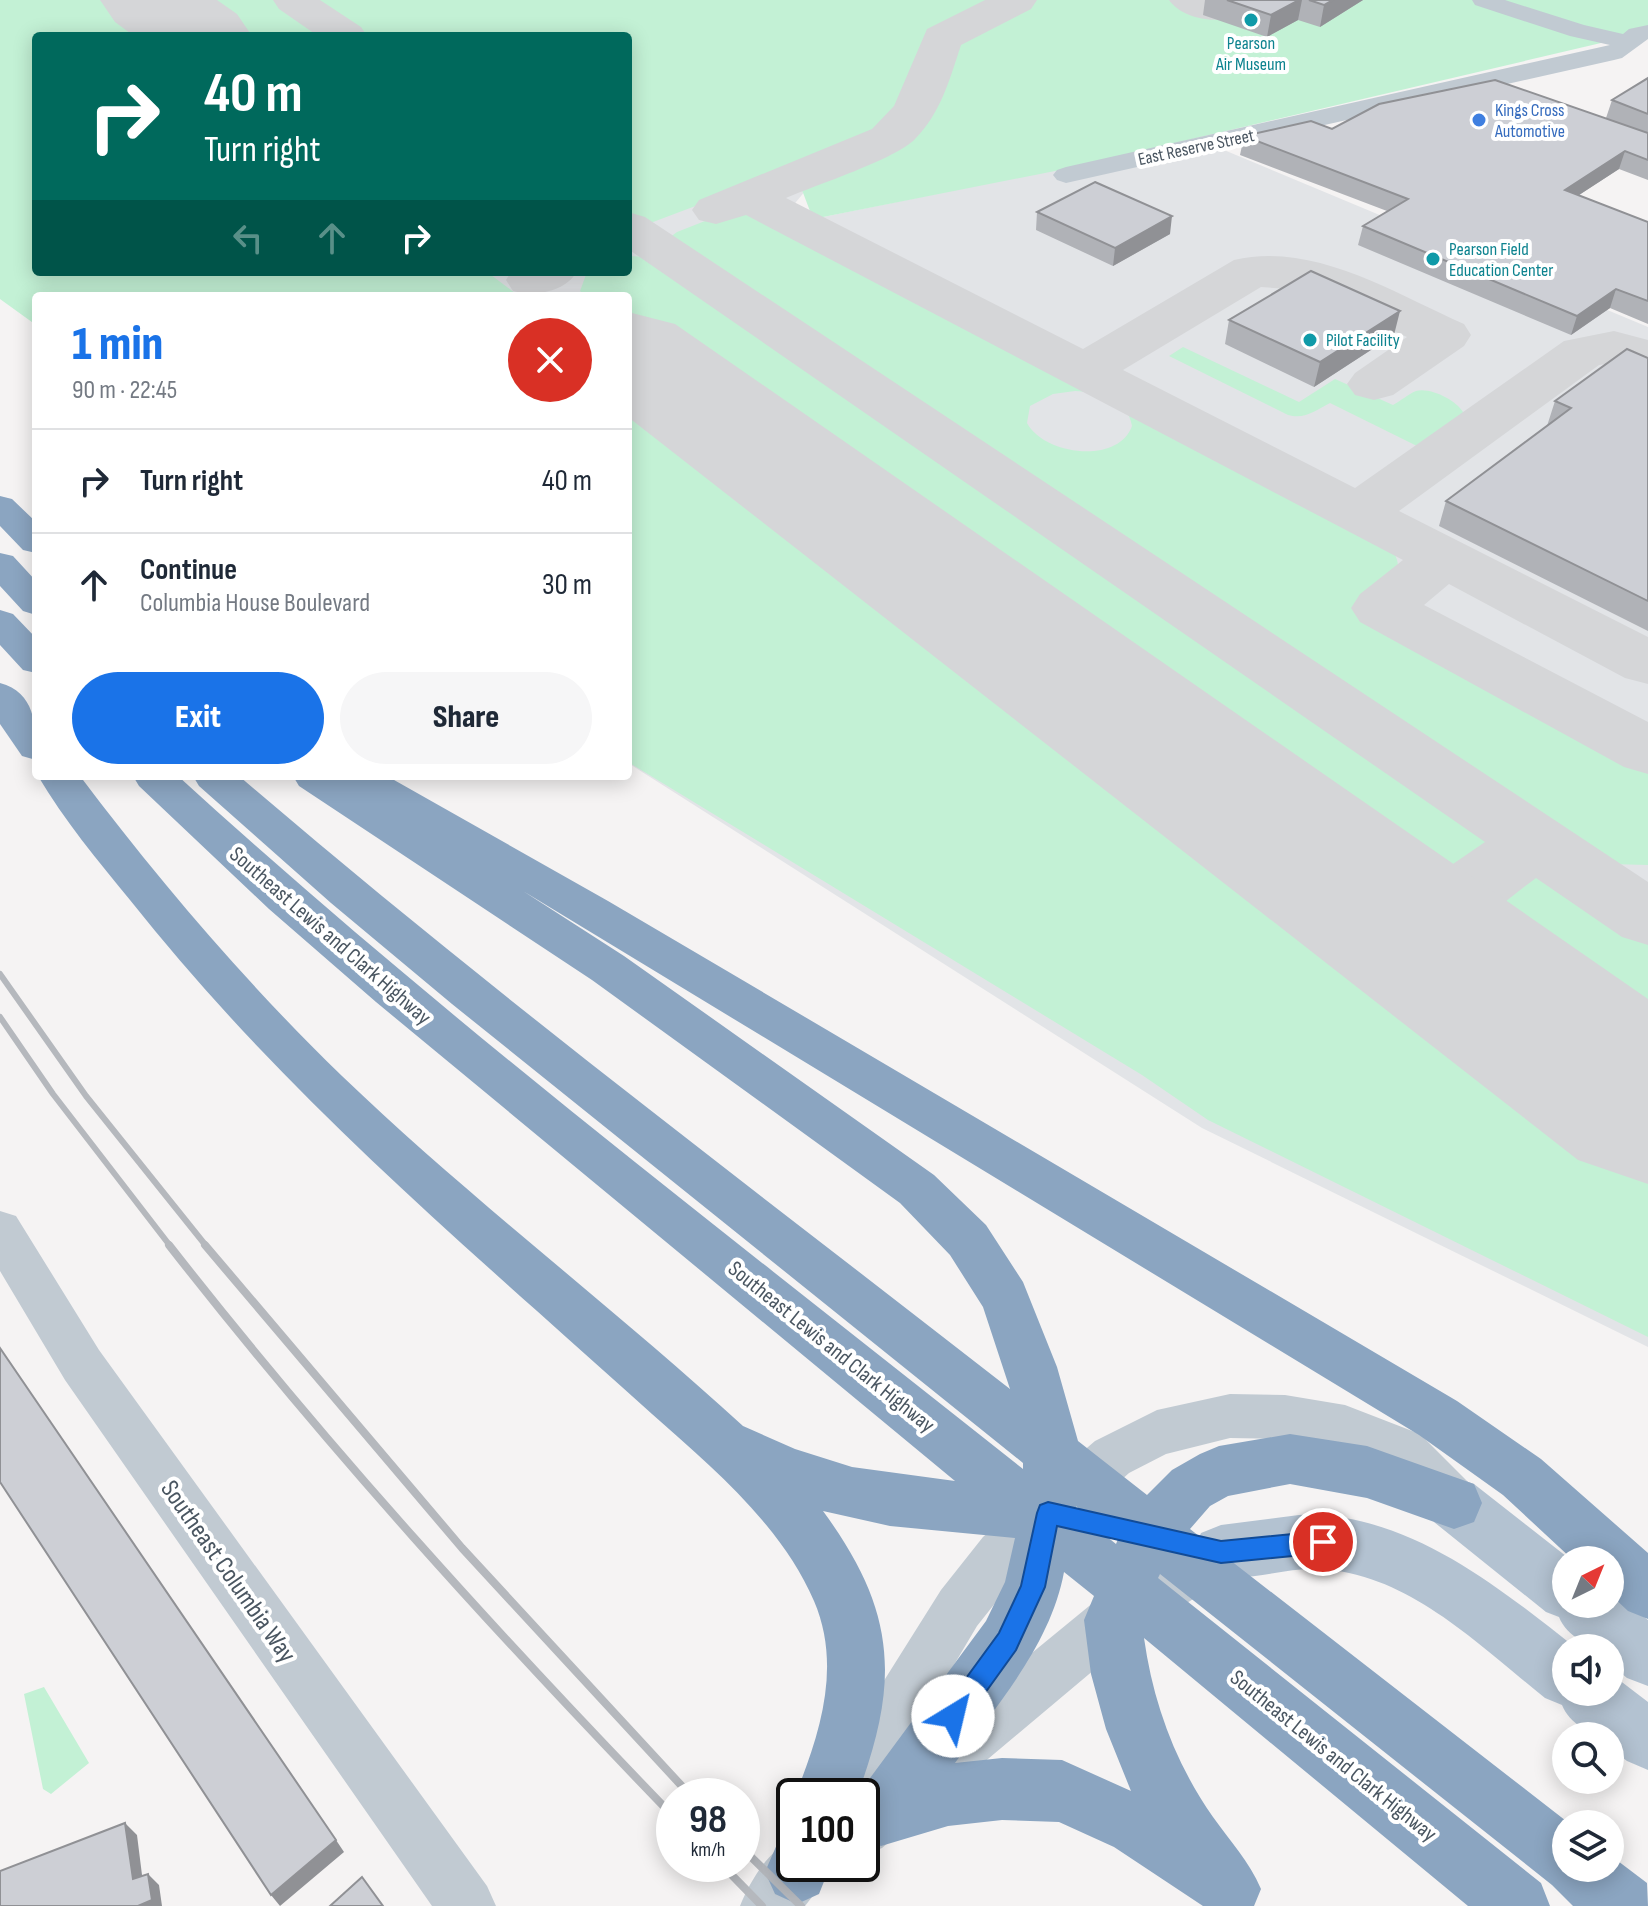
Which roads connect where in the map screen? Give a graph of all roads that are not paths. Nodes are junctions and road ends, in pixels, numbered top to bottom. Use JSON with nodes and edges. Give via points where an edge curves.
{"nodes":[{"id":1,"x":1483,"y":0,"type":"edge"},
{"id":2,"x":1508,"y":0,"type":"edge"},
{"id":3,"x":1641,"y":41,"type":"edge"},
{"id":4,"x":1480,"y":83,"type":"junction"},
{"id":5,"x":1522,"y":98,"type":"edge"},
{"id":6,"x":1066,"y":175,"type":"dead end"},
{"id":7,"x":0,"y":506,"type":"edge"},
{"id":8,"x":32,"y":538,"type":"edge"},
{"id":9,"x":0,"y":564,"type":"edge"},
{"id":10,"x":32,"y":599,"type":"edge"},
{"id":11,"x":0,"y":622,"type":"edge"},
{"id":12,"x":32,"y":657,"type":"edge"},
{"id":13,"x":0,"y":696,"type":"edge"},
{"id":14,"x":32,"y":740,"type":"edge"},
{"id":15,"x":61,"y":780,"type":"edge"},
{"id":16,"x":157,"y":780,"type":"edge"},
{"id":17,"x":218,"y":780,"type":"edge"},
{"id":18,"x":319,"y":780,"type":"edge"},
{"id":19,"x":362,"y":780,"type":"edge"},
{"id":20,"x":0,"y":1230,"type":"edge"},
{"id":21,"x":877,"y":1348,"type":"junction"},
{"id":22,"x":710,"y":1432,"type":"junction"},
{"id":23,"x":1454,"y":1503,"type":"junction"},
{"id":24,"x":1048,"y":1513,"type":"junction"},
{"id":25,"x":1147,"y":1536,"type":"junction"},
{"id":26,"x":1221,"y":1552,"type":"junction"},
{"id":27,"x":1552,"y":1581,"type":"edge"},
{"id":28,"x":1648,"y":1591,"type":"edge"},
{"id":29,"x":1599,"y":1618,"type":"edge"},
{"id":30,"x":1113,"y":1620,"type":"junction"},
{"id":31,"x":1648,"y":1657,"type":"edge"},
{"id":32,"x":1552,"y":1667,"type":"edge"},
{"id":33,"x":1604,"y":1706,"type":"edge"},
{"id":34,"x":1648,"y":1740,"type":"edge"},
{"id":35,"x":852,"y":1778,"type":"edge"},
{"id":36,"x":880,"y":1780,"type":"edge"},
{"id":37,"x":880,"y":1789,"type":"edge"},
{"id":38,"x":880,"y":1805,"type":"edge"},
{"id":39,"x":1552,"y":1849,"type":"edge"},
{"id":40,"x":1594,"y":1882,"type":"edge"},
{"id":41,"x":1238,"y":1898,"type":"edge"},
{"id":42,"x":467,"y":1906,"type":"edge"},
{"id":43,"x":1518,"y":1906,"type":"edge"},
{"id":44,"x":1624,"y":1906,"type":"edge"}],
"edges":[{"from":1,"to":3,"type":"street","via":[[1578,31]]},
{"from":2,"to":3,"type":"street"},
{"from":3,"to":4,"type":"street","name":"East Reserve Street","via":[[1615,53]]},
{"from":4,"to":5,"type":"street"},
{"from":4,"to":6,"type":"street","name":"East Reserve Street"},
{"from":7,"to":8,"type":"highway"},
{"from":9,"to":10,"type":"highway"},
{"from":11,"to":12,"type":"highway"},
{"from":13,"to":14,"type":"highway"},
{"from":15,"to":22,"type":"highway","via":[[173,923],[306,1067],[368,1129]]},
{"from":16,"to":21,"type":"highway","name":"Southeast Lewis and Clark Highway","via":[[392,990]]},
{"from":17,"to":21,"type":"highway","name":"Southeast Lewis and Clark Highway"},
{"from":18,"to":24,"type":"highway","via":[[621,977],[917,1189],[968,1240],[1005,1298],[1031,1367],[1051,1443]]},
{"from":19,"to":28,"type":"highway","via":[[606,920],[1438,1418],[1522,1477]]},
{"from":20,"to":42,"type":"street","name":"Southeast Columbia Way","via":[[82,1365]]},
{"from":21,"to":39,"type":"highway","name":"Southeast Lewis and Clark Highway","via":[[1367,1701]]},
{"from":21,"to":43,"type":"highway","name":"Southeast Lewis and Clark Highway","via":[[1330,1752]]},
{"from":22,"to":24,"type":"highway","via":[[758,1460],[865,1498]]},
{"from":22,"to":35,"type":"highway","via":[[805,1532],[836,1584],[854,1632],[859,1682],[850,1736]]},
{"from":23,"to":24,"type":"street","via":[[1403,1450],[1345,1428],[1285,1417],[1230,1416],[1157,1433],[1112,1457]]},
{"from":23,"to":25,"type":"highway","via":[[1367,1472],[1290,1459],[1219,1472],[1191,1488]]},
{"from":23,"to":27,"type":"main road"},
{"from":24,"to":25,"type":"highway"},
{"from":24,"to":36,"type":"highway","via":[[1033,1587],[1007,1642]]},
{"from":25,"to":26,"type":"highway"},
{"from":25,"to":30,"type":"highway"},
{"from":26,"to":30,"type":"street"},
{"from":26,"to":32,"type":"main road","via":[[1323,1542],[1375,1553],[1415,1569],[1451,1592]]},
{"from":29,"to":31,"type":"main road"},
{"from":30,"to":37,"type":"street"},
{"from":30,"to":41,"type":"highway","via":[[1120,1674],[1159,1784],[1190,1838]]},
{"from":33,"to":34,"type":"main road"},
{"from":38,"to":41,"type":"highway","via":[[1002,1789],[1062,1791],[1136,1825]]},
{"from":40,"to":44,"type":"highway"}]}
